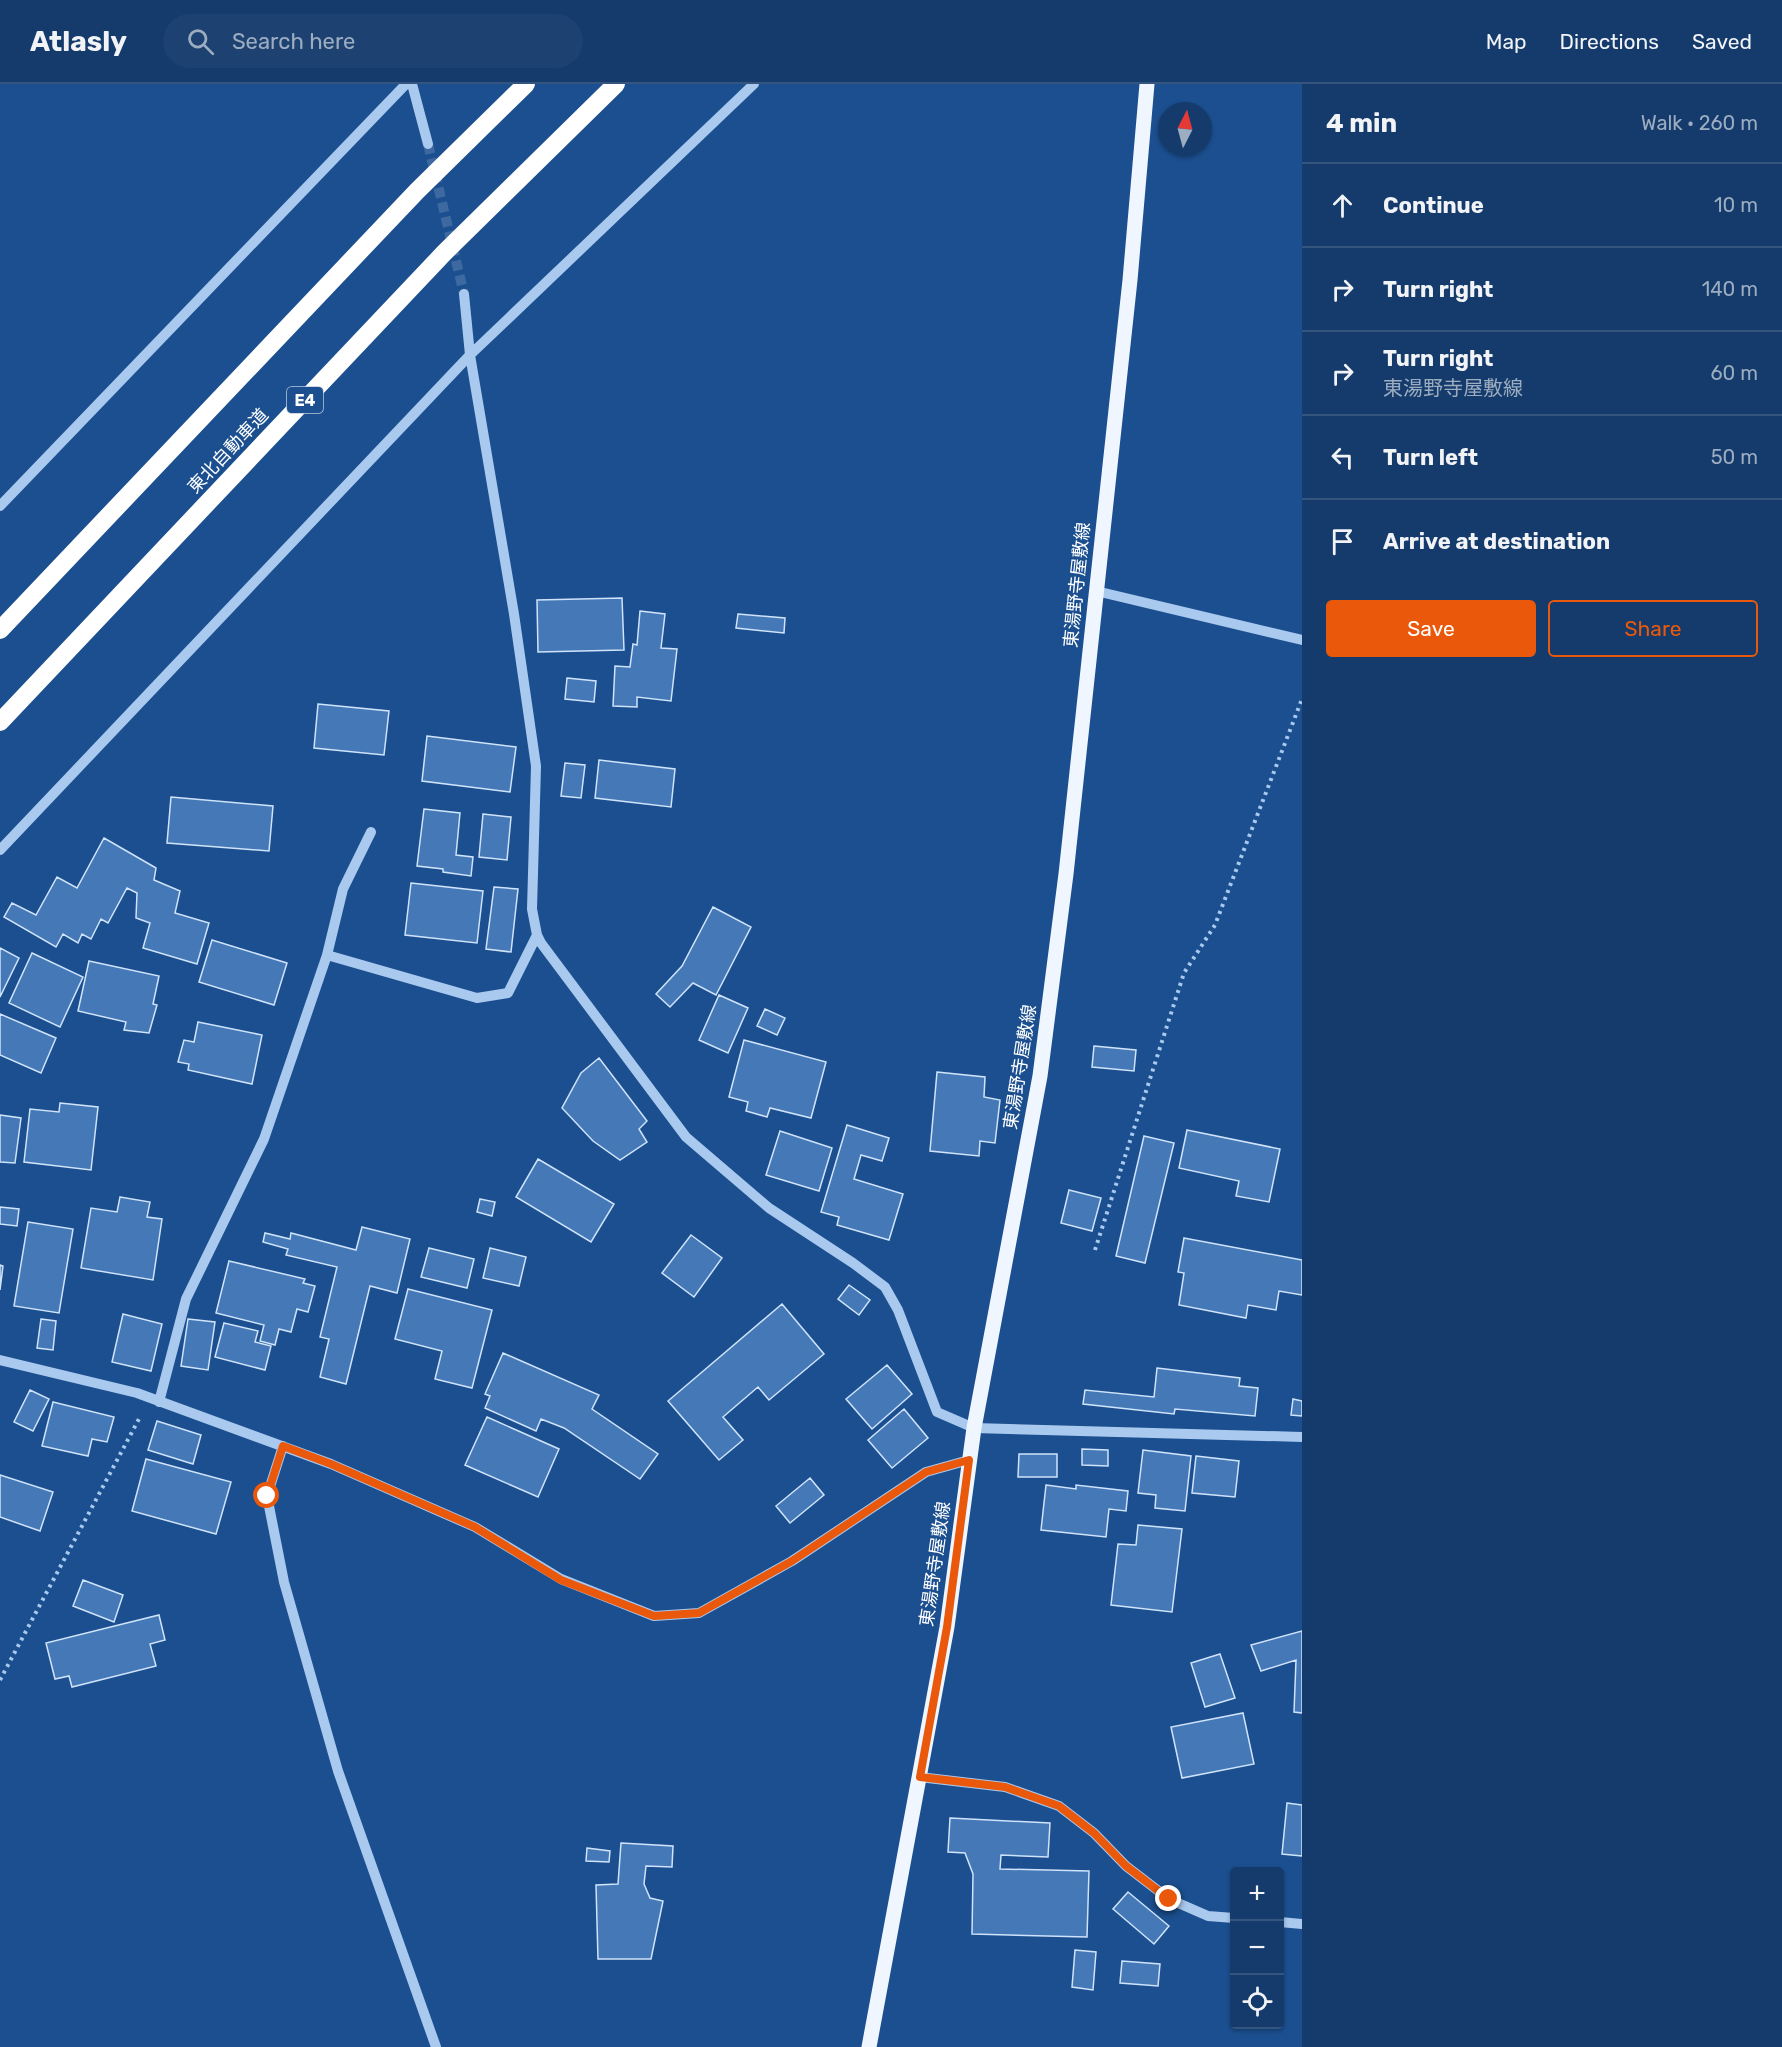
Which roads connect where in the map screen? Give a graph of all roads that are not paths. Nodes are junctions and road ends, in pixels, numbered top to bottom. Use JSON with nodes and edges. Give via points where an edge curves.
{"nodes":[{"id":1,"x":406,"y":84,"type":"edge"},
{"id":2,"x":412,"y":84,"type":"edge"},
{"id":3,"x":526,"y":84,"type":"edge"},
{"id":4,"x":616,"y":84,"type":"edge"},
{"id":5,"x":754,"y":84,"type":"edge"},
{"id":6,"x":1147,"y":84,"type":"edge"},
{"id":7,"x":428,"y":144,"type":"tunnel mouth"},
{"id":8,"x":464,"y":294,"type":"tunnel mouth"},
{"id":9,"x":470,"y":355,"type":"junction"},
{"id":10,"x":0,"y":506,"type":"edge"},
{"id":11,"x":1096,"y":591,"type":"junction"},
{"id":12,"x":0,"y":630,"type":"edge"},
{"id":13,"x":1302,"y":640,"type":"edge"},
{"id":14,"x":0,"y":722,"type":"edge"},
{"id":15,"x":371,"y":831,"type":"dead end"},
{"id":16,"x":0,"y":850,"type":"edge"},
{"id":17,"x":537,"y":935,"type":"junction"},
{"id":18,"x":327,"y":955,"type":"junction"},
{"id":19,"x":0,"y":1360,"type":"edge"},
{"id":20,"x":155,"y":1400,"type":"junction"},
{"id":21,"x":974,"y":1428,"type":"junction"},
{"id":22,"x":1302,"y":1437,"type":"edge"},
{"id":23,"x":283,"y":1446,"type":"junction"},
{"id":24,"x":969,"y":1460,"type":"junction"},
{"id":25,"x":920,"y":1777,"type":"junction"},
{"id":26,"x":1230,"y":1918,"type":"edge"},
{"id":27,"x":1284,"y":1922,"type":"edge"},
{"id":28,"x":1302,"y":1924,"type":"edge"},
{"id":29,"x":436,"y":2047,"type":"edge"},
{"id":30,"x":869,"y":2047,"type":"edge"}],
"edges":[{"from":1,"to":10,"type":"street"},
{"from":2,"to":7,"type":"street"},
{"from":3,"to":12,"type":"highway","via":[[409,200]]},
{"from":4,"to":14,"type":"highway","name":"東北自動車道","number":"E4","via":[[444,253]]},
{"from":5,"to":9,"type":"street"},
{"from":6,"to":11,"type":"main road","name":"東湯野寺屋敷線"},
{"from":8,"to":9,"type":"street"},
{"from":9,"to":16,"type":"street"},
{"from":9,"to":17,"type":"street","via":[[536,766],[532,909]]},
{"from":11,"to":13,"type":"street"},
{"from":11,"to":21,"type":"main road","name":"東湯野寺屋敷線","via":[[1040,1076]]},
{"from":15,"to":18,"type":"street","via":[[343,889]]},
{"from":17,"to":18,"type":"street","via":[[508,993],[477,999]]},
{"from":17,"to":21,"type":"street","via":[[687,1137],[769,1208],[885,1287],[898,1310],[937,1412]]},
{"from":18,"to":20,"type":"street","via":[[264,1139],[186,1299]]},
{"from":19,"to":20,"type":"street"},
{"from":20,"to":23,"type":"street"},
{"from":21,"to":22,"type":"street"},
{"from":21,"to":24,"type":"main road","name":"東湯野寺屋敷線"},
{"from":23,"to":24,"type":"street","via":[[475,1527],[561,1580],[654,1616],[699,1613],[792,1561],[926,1472]]},
{"from":23,"to":29,"type":"street","via":[[267,1496],[284,1582],[338,1771]]},
{"from":24,"to":25,"type":"main road","name":"東湯野寺屋敷線","via":[[947,1627]]},
{"from":25,"to":26,"type":"street","via":[[1005,1787],[1059,1806],[1169,1899],[1208,1916]]},
{"from":25,"to":30,"type":"main road","name":"東湯野寺屋敷線"},
{"from":27,"to":28,"type":"street"}]}
